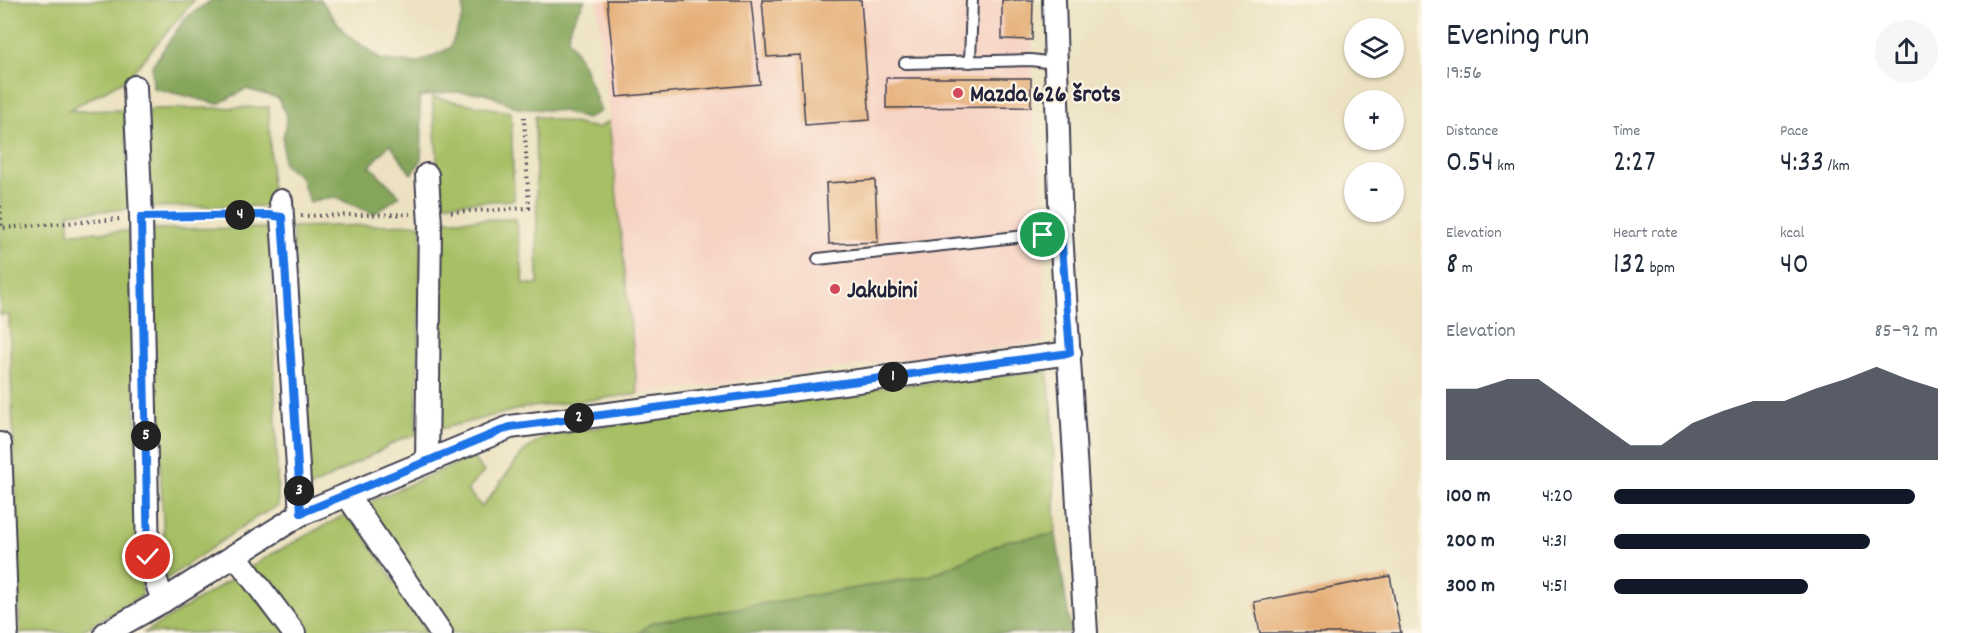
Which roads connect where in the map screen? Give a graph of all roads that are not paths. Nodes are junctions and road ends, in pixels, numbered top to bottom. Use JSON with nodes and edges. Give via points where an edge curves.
{"nodes":[{"id":1,"x":972,"y":0,"type":"edge"},
{"id":2,"x":1054,"y":0,"type":"edge"},
{"id":3,"x":970,"y":62,"type":"junction"},
{"id":4,"x":904,"y":63,"type":"dead end"},
{"id":5,"x":1054,"y":63,"type":"junction"},
{"id":6,"x":135,"y":87,"type":"dead end"},
{"id":7,"x":427,"y":175,"type":"dead end"},
{"id":8,"x":281,"y":209,"type":"road end"},
{"id":9,"x":1061,"y":232,"type":"junction"},
{"id":10,"x":818,"y":259,"type":"dead end"},
{"id":11,"x":1070,"y":353,"type":"junction"},
{"id":12,"x":0,"y":444,"type":"edge"},
{"id":13,"x":427,"y":461,"type":"junction"},
{"id":14,"x":346,"y":495,"type":"junction"},
{"id":15,"x":301,"y":513,"type":"junction"},
{"id":16,"x":235,"y":555,"type":"junction"},
{"id":17,"x":163,"y":601,"type":"junction"},
{"id":18,"x":7,"y":633,"type":"edge"},
{"id":19,"x":106,"y":633,"type":"edge"},
{"id":20,"x":294,"y":633,"type":"edge"},
{"id":21,"x":441,"y":633,"type":"edge"},
{"id":22,"x":1086,"y":633,"type":"edge"}],
"edges":[{"from":1,"to":3,"type":"lane"},
{"from":2,"to":5,"type":"street"},
{"from":3,"to":4,"type":"lane"},
{"from":3,"to":5,"type":"lane"},
{"from":5,"to":9,"type":"street"},
{"from":6,"to":17,"type":"street","via":[[148,557]]},
{"from":7,"to":13,"type":"street"},
{"from":8,"to":15,"type":"street"},
{"from":9,"to":10,"type":"lane"},
{"from":9,"to":11,"type":"street"},
{"from":11,"to":13,"type":"street","via":[[510,427]]},
{"from":11,"to":22,"type":"street"},
{"from":12,"to":18,"type":"street"},
{"from":13,"to":14,"type":"street"},
{"from":14,"to":15,"type":"street"},
{"from":14,"to":21,"type":"street"},
{"from":15,"to":16,"type":"street"},
{"from":16,"to":17,"type":"street"},
{"from":16,"to":20,"type":"street"},
{"from":17,"to":19,"type":"street"}]}
